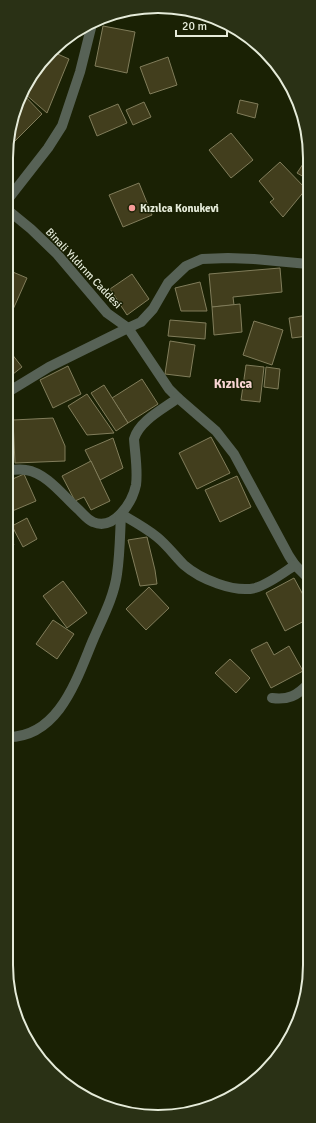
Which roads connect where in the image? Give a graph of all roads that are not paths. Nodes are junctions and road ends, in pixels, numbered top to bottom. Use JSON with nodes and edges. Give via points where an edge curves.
{"nodes":[{"id":1,"x":90,"y":30,"type":"edge"},
{"id":2,"x":13,"y":193,"type":"edge"},
{"id":3,"x":13,"y":214,"type":"edge"},
{"id":4,"x":303,"y":264,"type":"edge"},
{"id":5,"x":128,"y":328,"type":"junction"},
{"id":6,"x":13,"y":390,"type":"edge"},
{"id":7,"x":178,"y":398,"type":"junction"},
{"id":8,"x":13,"y":470,"type":"edge"},
{"id":9,"x":121,"y":514,"type":"junction"},
{"id":10,"x":295,"y":565,"type":"junction"},
{"id":11,"x":303,"y":573,"type":"edge"},
{"id":12,"x":303,"y":689,"type":"edge"},
{"id":13,"x":272,"y":698,"type":"dead end"},
{"id":14,"x":13,"y":736,"type":"edge"}],
"edges":[{"from":1,"to":2,"type":"street","via":[[62,126]]},
{"from":3,"to":5,"type":"street","name":"Binali Yıldırım Caddesi","via":[[57,254],[107,313]]},
{"from":4,"to":5,"type":"street","via":[[248,259],[202,259],[186,266],[168,283],[153,309],[141,322]]},
{"from":5,"to":6,"type":"street","via":[[49,367]]},
{"from":5,"to":7,"type":"street"},
{"from":7,"to":9,"type":"street","via":[[150,418],[136,432],[136,484],[134,493]]},
{"from":7,"to":10,"type":"street","via":[[226,442]]},
{"from":8,"to":9,"type":"street","via":[[34,472],[55,486],[92,522],[108,524]]},
{"from":9,"to":10,"type":"street","via":[[156,536],[190,570],[231,587],[257,587]]},
{"from":9,"to":14,"type":"street","via":[[117,575],[113,591],[79,676],[67,700],[53,716],[26,735]]},
{"from":10,"to":11,"type":"street"},
{"from":12,"to":13,"type":"street","via":[[283,699]]}]}
